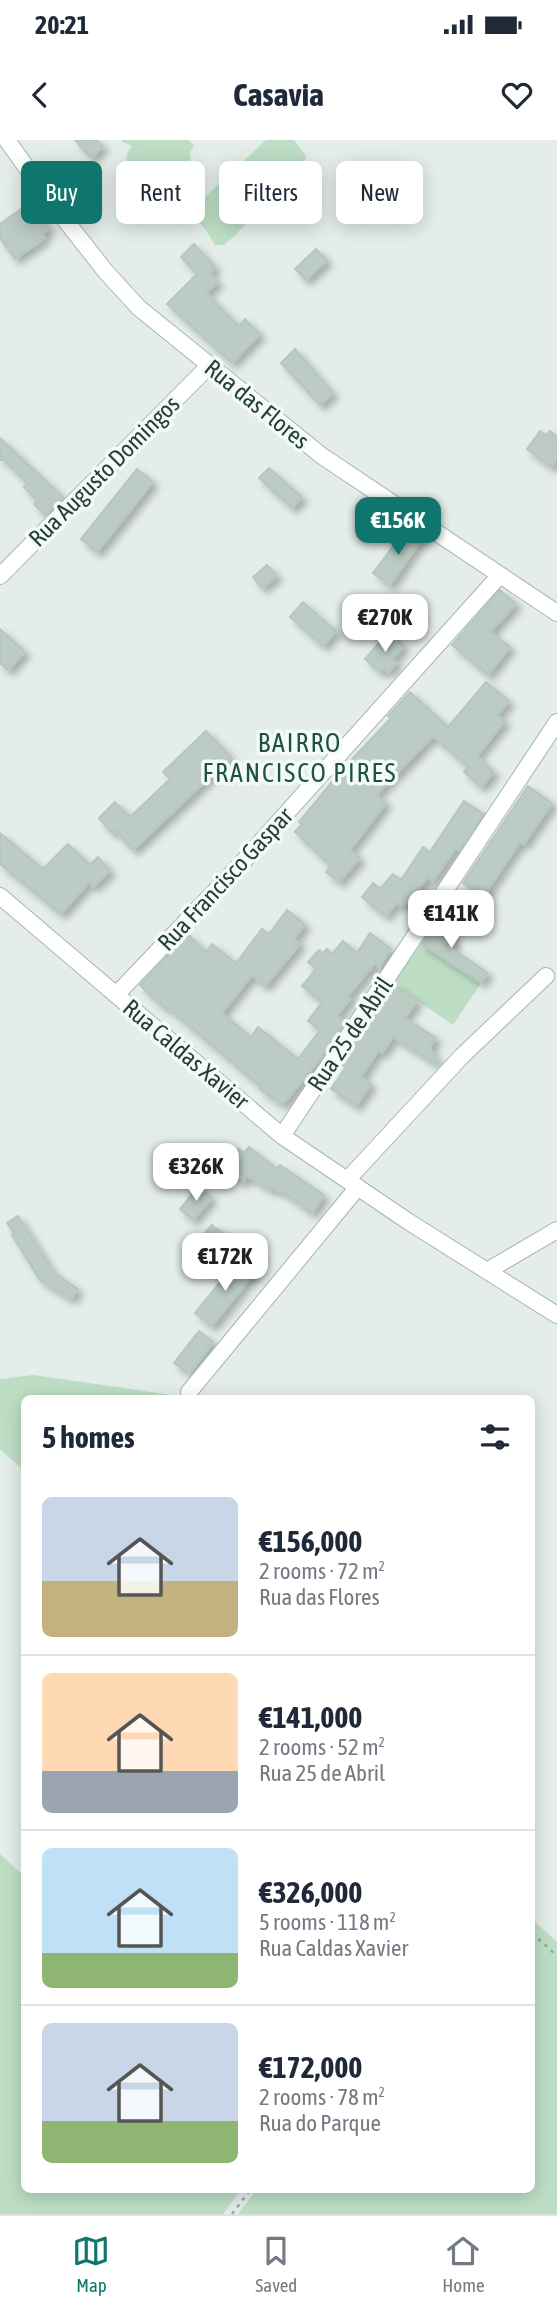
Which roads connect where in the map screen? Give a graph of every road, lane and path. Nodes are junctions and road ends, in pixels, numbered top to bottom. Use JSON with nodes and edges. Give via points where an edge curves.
{"nodes":[{"id":1,"x":7,"y":140,"type":"edge"},
{"id":2,"x":209,"y":366,"type":"junction"},
{"id":3,"x":500,"y":575,"type":"junction"},
{"id":4,"x":0,"y":576,"type":"edge"},
{"id":5,"x":557,"y":613,"type":"edge"},
{"id":6,"x":557,"y":722,"type":"edge"},
{"id":7,"x":0,"y":896,"type":"edge"},
{"id":8,"x":546,"y":976,"type":"dead end"},
{"id":9,"x":116,"y":995,"type":"junction"},
{"id":10,"x":282,"y":1136,"type":"junction"},
{"id":11,"x":353,"y":1184,"type":"junction"},
{"id":12,"x":557,"y":1230,"type":"edge"},
{"id":13,"x":487,"y":1271,"type":"junction"},
{"id":14,"x":557,"y":1315,"type":"edge"},
{"id":15,"x":189,"y":1392,"type":"dead end"},
{"id":16,"x":535,"y":1936,"type":"edge"},
{"id":17,"x":557,"y":1956,"type":"edge"},
{"id":18,"x":248,"y":2193,"type":"edge"},
{"id":19,"x":232,"y":2214,"type":"edge"}],
"edges":[{"from":1,"to":2,"type":"street","name":"Rua das Flores","via":[[106,272],[139,308]]},
{"from":2,"to":3,"type":"street","name":"Rua das Flores","via":[[322,456]]},
{"from":2,"to":4,"type":"street","name":"Rua Augusto Domingos"},
{"from":3,"to":5,"type":"street","name":"Rua das Flores"},
{"from":3,"to":9,"type":"street","name":"Rua Francisco Gaspar","via":[[240,865]]},
{"from":6,"to":10,"type":"street","name":"Rua 25 de Abril"},
{"from":7,"to":9,"type":"street","name":"Rua Caldas Xavier"},
{"from":8,"to":11,"type":"street","via":[[461,1056]]},
{"from":9,"to":10,"type":"street","name":"Rua Caldas Xavier"},
{"from":10,"to":11,"type":"street","name":"Rua Caldas Xavier"},
{"from":11,"to":13,"type":"street","name":"Rua Caldas Xavier"},
{"from":11,"to":15,"type":"street"},
{"from":12,"to":13,"type":"street"},
{"from":13,"to":14,"type":"street","name":"Rua Caldas Xavier"},
{"from":16,"to":17,"type":"path"},
{"from":18,"to":19,"type":"path"}]}
